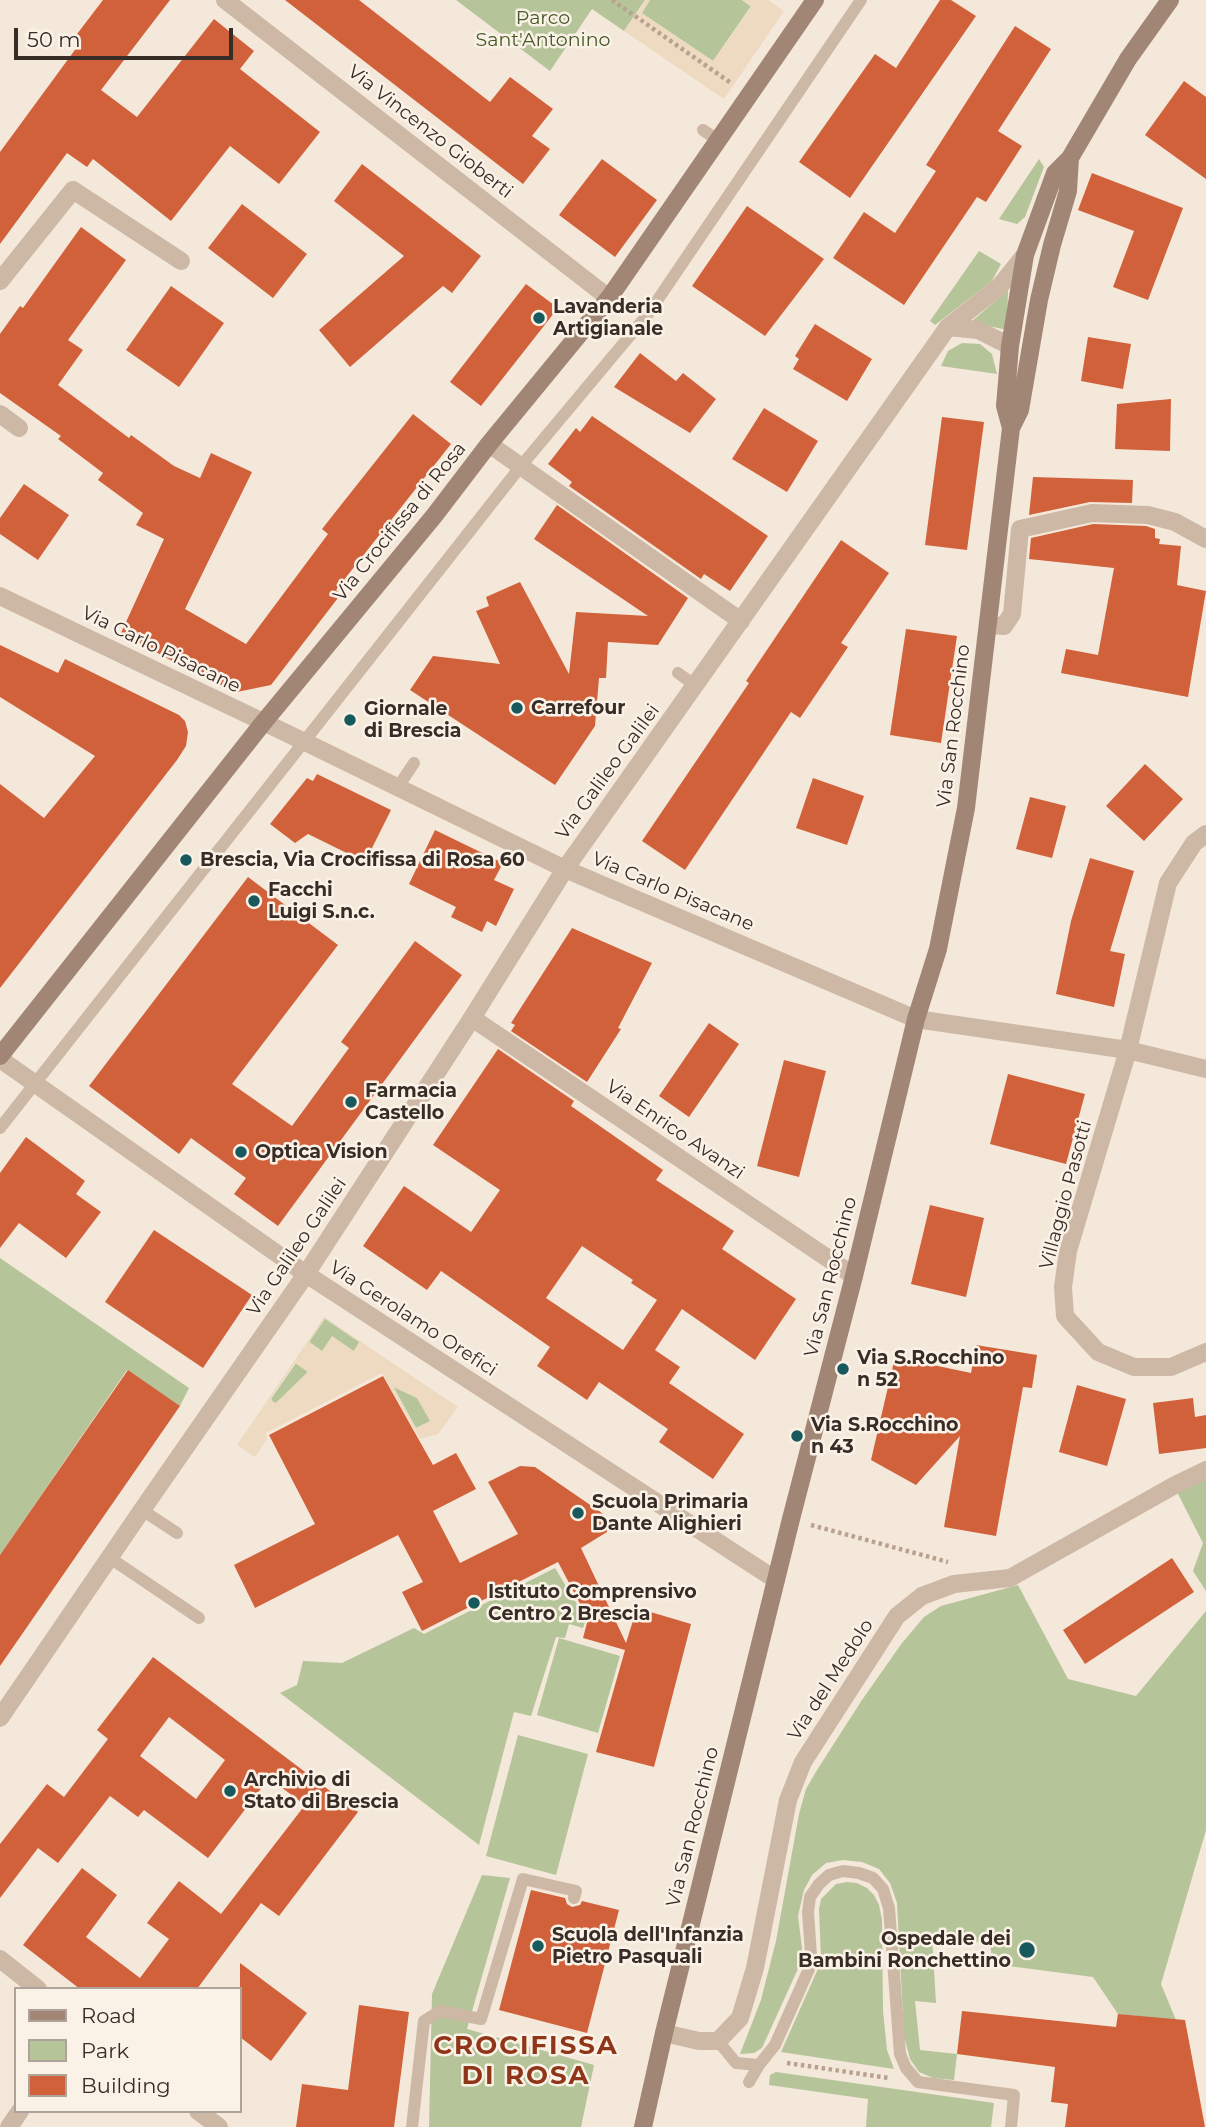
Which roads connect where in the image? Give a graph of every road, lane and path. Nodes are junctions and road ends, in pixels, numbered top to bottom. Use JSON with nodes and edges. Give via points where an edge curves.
{"nodes":[{"id":1,"x":225,"y":0,"type":"edge"},
{"id":2,"x":612,"y":0,"type":"edge"},
{"id":3,"x":815,"y":0,"type":"edge"},
{"id":4,"x":861,"y":0,"type":"edge"},
{"id":5,"x":1170,"y":0,"type":"edge"},
{"id":6,"x":750,"y":96,"type":"junction"},
{"id":7,"x":703,"y":130,"type":"dead end"},
{"id":8,"x":719,"y":141,"type":"junction"},
{"id":9,"x":1070,"y":159,"type":"junction"},
{"id":10,"x":1024,"y":255,"type":"junction"},
{"id":11,"x":181,"y":261,"type":"dead end"},
{"id":12,"x":1,"y":278,"type":"edge"},
{"id":13,"x":609,"y":298,"type":"junction"},
{"id":14,"x":948,"y":327,"type":"junction"},
{"id":15,"x":1010,"y":346,"type":"junction"},
{"id":16,"x":0,"y":414,"type":"edge"},
{"id":17,"x":19,"y":428,"type":"dead end"},
{"id":18,"x":1011,"y":428,"type":"junction"},
{"id":19,"x":489,"y":444,"type":"junction"},
{"id":20,"x":521,"y":466,"type":"junction"},
{"id":21,"x":1206,"y":539,"type":"edge"},
{"id":22,"x":0,"y":596,"type":"edge"},
{"id":23,"x":741,"y":621,"type":"junction"},
{"id":24,"x":988,"y":625,"type":"junction"},
{"id":25,"x":678,"y":673,"type":"dead end"},
{"id":26,"x":696,"y":686,"type":"junction"},
{"id":27,"x":263,"y":723,"type":"junction"},
{"id":28,"x":304,"y":742,"type":"junction"},
{"id":29,"x":414,"y":763,"type":"dead end"},
{"id":30,"x":397,"y":787,"type":"junction"},
{"id":31,"x":1206,"y":835,"type":"edge"},
{"id":32,"x":565,"y":869,"type":"junction"},
{"id":33,"x":472,"y":1018,"type":"junction"},
{"id":34,"x":916,"y":1019,"type":"junction"},
{"id":35,"x":1128,"y":1050,"type":"junction"},
{"id":36,"x":0,"y":1058,"type":"edge"},
{"id":37,"x":1206,"y":1069,"type":"edge"},
{"id":38,"x":35,"y":1083,"type":"junction"},
{"id":39,"x":0,"y":1128,"type":"edge"},
{"id":40,"x":306,"y":1274,"type":"junction"},
{"id":41,"x":854,"y":1276,"type":"junction"},
{"id":42,"x":1206,"y":1352,"type":"edge"},
{"id":43,"x":1206,"y":1470,"type":"edge"},
{"id":44,"x":142,"y":1510,"type":"junction"},
{"id":45,"x":791,"y":1519,"type":"junction"},
{"id":46,"x":177,"y":1533,"type":"dead end"},
{"id":47,"x":110,"y":1558,"type":"junction"},
{"id":48,"x":958,"y":1564,"type":"dead end"},
{"id":49,"x":776,"y":1580,"type":"junction"},
{"id":50,"x":199,"y":1618,"type":"dead end"},
{"id":51,"x":0,"y":1718,"type":"edge"},
{"id":52,"x":574,"y":1898,"type":"dead end"},
{"id":53,"x":0,"y":1959,"type":"edge"},
{"id":54,"x":35,"y":1987,"type":"edge"},
{"id":55,"x":664,"y":2033,"type":"junction"},
{"id":56,"x":718,"y":2041,"type":"junction"},
{"id":57,"x":759,"y":2065,"type":"junction"},
{"id":58,"x":749,"y":2082,"type":"dead end"},
{"id":59,"x":918,"y":2082,"type":"junction"},
{"id":60,"x":201,"y":2113,"type":"edge"},
{"id":61,"x":219,"y":2127,"type":"edge"},
{"id":62,"x":412,"y":2127,"type":"edge"},
{"id":63,"x":643,"y":2127,"type":"edge"},
{"id":64,"x":1011,"y":2127,"type":"edge"}],
"edges":[{"from":1,"to":13,"type":"street","name":"Via Vincenzo Gioberti"},
{"from":2,"to":6,"type":"path"},
{"from":3,"to":6,"type":"street","name":"Via Crocifissa di Rosa"},
{"from":4,"to":20,"type":"lane","via":[[648,314]]},
{"from":5,"to":9,"type":"street","name":"Via San Rocchino","via":[[1128,59]]},
{"from":6,"to":8,"type":"street","name":"Via Crocifissa di Rosa"},
{"from":7,"to":8,"type":"lane"},
{"from":8,"to":13,"type":"street","name":"Via Crocifissa di Rosa"},
{"from":9,"to":10,"type":"street","name":"Via San Rocchino","via":[[1055,173]]},
{"from":9,"to":18,"type":"street","name":"Via San Rocchino","via":[[1068,191],[1039,299],[1020,410]]},
{"from":10,"to":14,"type":"street","name":"Via Galileo Galilei","via":[[999,286]]},
{"from":10,"to":15,"type":"street","name":"Via San Rocchino"},
{"from":11,"to":12,"type":"street","via":[[73,190]]},
{"from":13,"to":19,"type":"street","name":"Via Crocifissa di Rosa"},
{"from":14,"to":15,"type":"street","via":[[978,330]]},
{"from":14,"to":23,"type":"street","name":"Via Galileo Galilei"},
{"from":15,"to":18,"type":"street","name":"Via San Rocchino","via":[[1005,406]]},
{"from":16,"to":17,"type":"street"},
{"from":18,"to":24,"type":"street","name":"Via San Rocchino"},
{"from":19,"to":20,"type":"street"},
{"from":19,"to":27,"type":"street","name":"Via Crocifissa di Rosa"},
{"from":20,"to":23,"type":"street"},
{"from":20,"to":28,"type":"lane"},
{"from":21,"to":24,"type":"street","via":[[1175,522],[1148,515],[1091,513],[1020,529],[1012,614],[1004,626]]},
{"from":22,"to":27,"type":"street","name":"Via Carlo Pisacane"},
{"from":23,"to":26,"type":"street","name":"Via Galileo Galilei"},
{"from":24,"to":34,"type":"street","name":"Via San Rocchino","via":[[966,807],[938,949]]},
{"from":25,"to":26,"type":"lane"},
{"from":26,"to":32,"type":"street","name":"Via Galileo Galilei"},
{"from":27,"to":28,"type":"street","name":"Via Carlo Pisacane"},
{"from":27,"to":36,"type":"street","name":"Via Crocifissa di Rosa"},
{"from":28,"to":30,"type":"street","name":"Via Carlo Pisacane"},
{"from":28,"to":38,"type":"lane"},
{"from":29,"to":30,"type":"lane"},
{"from":30,"to":32,"type":"street","name":"Via Carlo Pisacane"},
{"from":31,"to":35,"type":"street","name":"Villaggio Pasotti","via":[[1194,843],[1168,883]]},
{"from":32,"to":33,"type":"street","name":"Via Galileo Galilei"},
{"from":32,"to":34,"type":"street","name":"Via Carlo Pisacane"},
{"from":33,"to":40,"type":"street","name":"Via Galileo Galilei"},
{"from":33,"to":41,"type":"street","name":"Via Enrico Avanzi"},
{"from":34,"to":35,"type":"street"},
{"from":34,"to":41,"type":"street","name":"Via San Rocchino"},
{"from":35,"to":37,"type":"street"},
{"from":35,"to":42,"type":"street","name":"Villaggio Pasotti","via":[[1068,1251],[1065,1316],[1098,1352],[1134,1367],[1171,1367]]},
{"from":36,"to":38,"type":"street","name":"Via Gerolamo Orefici"},
{"from":38,"to":39,"type":"lane"},
{"from":38,"to":40,"type":"street","name":"Via Gerolamo Orefici"},
{"from":40,"to":44,"type":"street","name":"Via Galileo Galilei"},
{"from":40,"to":49,"type":"street","name":"Via Gerolamo Orefici"},
{"from":41,"to":45,"type":"street","name":"Via San Rocchino"},
{"from":43,"to":56,"type":"street","name":"Via del Medolo","via":[[1010,1578],[954,1584],[922,1596],[897,1616],[803,1762],[788,1800],[755,1968],[740,2018]]},
{"from":44,"to":46,"type":"lane"},
{"from":44,"to":47,"type":"street","name":"Via Galileo Galilei"},
{"from":45,"to":48,"type":"path"},
{"from":45,"to":49,"type":"street","name":"Via San Rocchino"},
{"from":47,"to":50,"type":"lane"},
{"from":47,"to":51,"type":"street","name":"Via Galileo Galilei"},
{"from":49,"to":55,"type":"street","name":"Via San Rocchino"},
{"from":52,"to":62,"type":"lane","via":[[576,1891],[523,1879],[481,2020],[440,2011],[424,2021]]},
{"from":53,"to":54,"type":"street"},
{"from":55,"to":56,"type":"street"},
{"from":55,"to":63,"type":"street","name":"Via San Rocchino"},
{"from":56,"to":57,"type":"lane","via":[[736,2063]]},
{"from":57,"to":58,"type":"lane"},
{"from":57,"to":59,"type":"path","via":[[779,2062]]},
{"from":57,"to":59,"type":"lane","via":[[775,2045],[809,1969],[810,1897],[829,1874],[843,1871],[873,1878],[890,1908],[900,2054]]},
{"from":59,"to":64,"type":"lane","via":[[1014,2095]]},
{"from":60,"to":61,"type":"street"}]}
